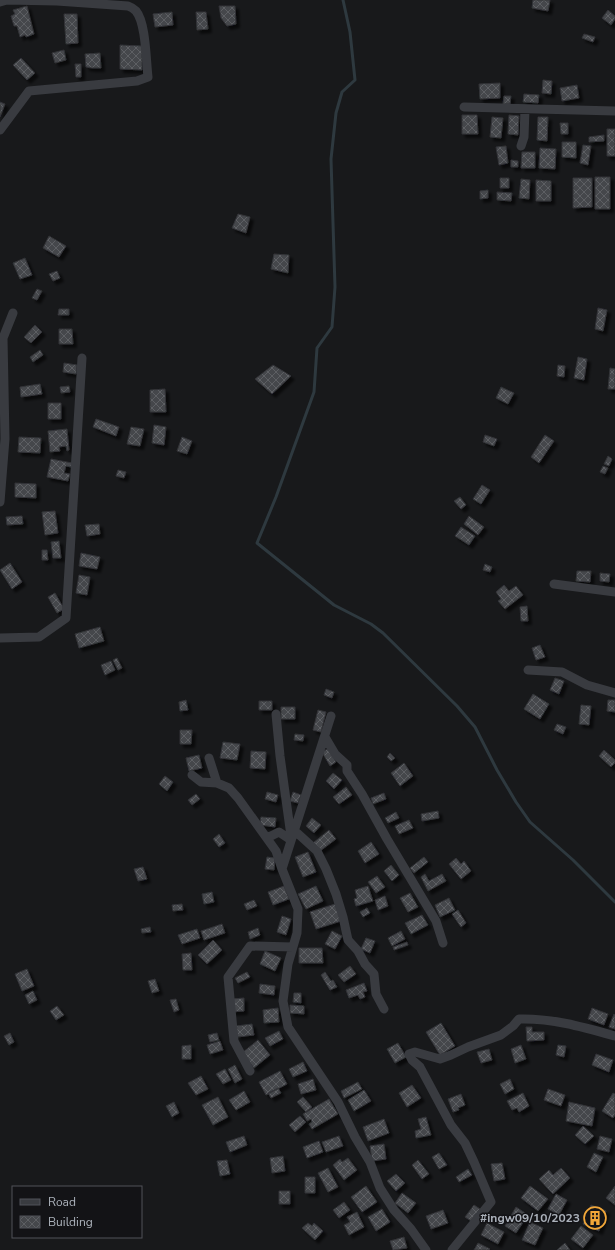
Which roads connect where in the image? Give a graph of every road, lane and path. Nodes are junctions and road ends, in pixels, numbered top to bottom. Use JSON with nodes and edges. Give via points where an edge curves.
{"nodes":[{"id":1,"x":0,"y":2,"type":"edge"},
{"id":2,"x":464,"y":107,"type":"dead end"},
{"id":3,"x":525,"y":109,"type":"junction"},
{"id":4,"x":615,"y":111,"type":"edge"},
{"id":5,"x":0,"y":130,"type":"edge"},
{"id":6,"x":521,"y":146,"type":"dead end"},
{"id":7,"x":14,"y":313,"type":"dead end"},
{"id":8,"x":82,"y":358,"type":"dead end"},
{"id":9,"x":0,"y":502,"type":"edge"},
{"id":10,"x":554,"y":584,"type":"dead end"},
{"id":11,"x":615,"y":592,"type":"edge"},
{"id":12,"x":0,"y":638,"type":"edge"},
{"id":13,"x":528,"y":670,"type":"dead end"},
{"id":14,"x":615,"y":693,"type":"edge"},
{"id":15,"x":276,"y":714,"type":"dead end"},
{"id":16,"x":331,"y":716,"type":"dead end"},
{"id":17,"x":325,"y":737,"type":"junction"},
{"id":18,"x":209,"y":758,"type":"dead end"},
{"id":19,"x":192,"y":775,"type":"dead end"},
{"id":20,"x":217,"y":783,"type":"junction"},
{"id":21,"x":294,"y":831,"type":"junction"},
{"id":22,"x":267,"y":838,"type":"junction"},
{"id":23,"x":291,"y":840,"type":"junction"},
{"id":24,"x":282,"y":869,"type":"junction"},
{"id":25,"x":443,"y":943,"type":"dead end"},
{"id":26,"x":293,"y":947,"type":"junction"},
{"id":27,"x":384,"y":1009,"type":"dead end"},
{"id":28,"x":615,"y":1036,"type":"edge"},
{"id":29,"x":250,"y":1071,"type":"dead end"},
{"id":30,"x":426,"y":1250,"type":"edge"},
{"id":31,"x":452,"y":1250,"type":"edge"}],
"edges":[{"from":1,"to":5,"type":"street","via":[[57,1],[128,6],[135,10],[144,33],[148,77],[137,81],[29,91]]},
{"from":2,"to":3,"type":"street"},
{"from":3,"to":4,"type":"street"},
{"from":3,"to":6,"type":"street","via":[[524,137]]},
{"from":7,"to":9,"type":"street","via":[[4,338],[5,439]]},
{"from":8,"to":12,"type":"street","via":[[66,618],[39,637]]},
{"from":10,"to":11,"type":"street"},
{"from":13,"to":14,"type":"street","via":[[562,672],[587,685]]},
{"from":15,"to":23,"type":"street"},
{"from":16,"to":17,"type":"street"},
{"from":17,"to":21,"type":"street"},
{"from":17,"to":25,"type":"street","via":[[335,754],[347,764],[347,771],[436,921]]},
{"from":18,"to":20,"type":"street"},
{"from":19,"to":20,"type":"street","via":[[201,782]]},
{"from":20,"to":22,"type":"street","via":[[229,788]]},
{"from":21,"to":23,"type":"street"},
{"from":21,"to":27,"type":"street","via":[[317,851],[341,909],[348,940],[374,974],[376,994]]},
{"from":22,"to":23,"type":"street","via":[[279,832]]},
{"from":22,"to":24,"type":"street","via":[[276,851]]},
{"from":23,"to":24,"type":"street"},
{"from":24,"to":26,"type":"street","via":[[298,909],[297,933]]},
{"from":26,"to":29,"type":"street","via":[[250,946],[228,977],[234,1041]]},
{"from":26,"to":30,"type":"street","via":[[283,1001],[288,1027],[338,1102],[370,1162],[380,1188]]},
{"from":28,"to":31,"type":"street","via":[[537,1018],[519,1019],[501,1035],[440,1059],[415,1052],[410,1054],[451,1125],[465,1143],[491,1202]]}]}
